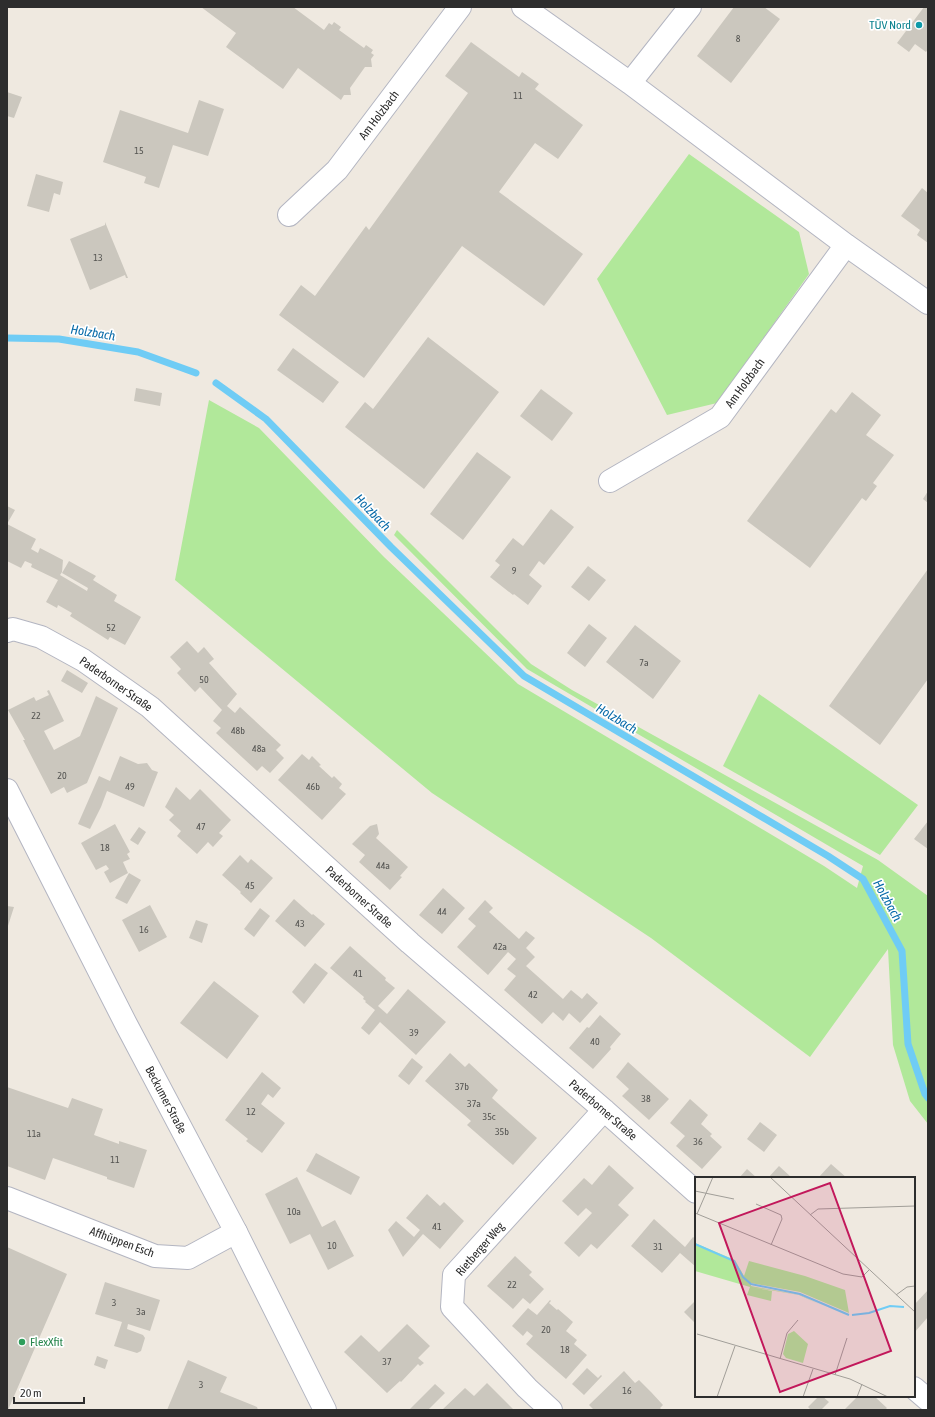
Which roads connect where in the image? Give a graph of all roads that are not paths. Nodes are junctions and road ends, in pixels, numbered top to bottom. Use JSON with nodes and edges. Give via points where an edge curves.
{"nodes":[{"id":1,"x":460,"y":7,"type":"edge"},
{"id":2,"x":523,"y":7,"type":"edge"},
{"id":3,"x":690,"y":7,"type":"edge"},
{"id":4,"x":630,"y":83,"type":"junction"},
{"id":5,"x":289,"y":215,"type":"dead end"},
{"id":6,"x":846,"y":246,"type":"junction"},
{"id":7,"x":928,"y":303,"type":"edge"},
{"id":8,"x":610,"y":481,"type":"dead end"},
{"id":9,"x":7,"y":631,"type":"edge"},
{"id":10,"x":7,"y":790,"type":"edge"},
{"id":11,"x":604,"y":1110,"type":"junction"},
{"id":12,"x":695,"y":1191,"type":"edge"},
{"id":13,"x":7,"y":1198,"type":"edge"},
{"id":14,"x":236,"y":1232,"type":"junction"},
{"id":15,"x":915,"y":1389,"type":"edge"},
{"id":16,"x":928,"y":1400,"type":"edge"},
{"id":17,"x":325,"y":1410,"type":"edge"},
{"id":18,"x":551,"y":1410,"type":"edge"}],
"edges":[{"from":1,"to":5,"type":"street","name":"Am Holzbach","via":[[337,170]]},
{"from":2,"to":4,"type":"street"},
{"from":3,"to":4,"type":"street"},
{"from":4,"to":6,"type":"street"},
{"from":6,"to":7,"type":"street"},
{"from":6,"to":8,"type":"street","name":"Am Holzbach","via":[[720,417]]},
{"from":9,"to":11,"type":"street","name":"Paderborner Straße","via":[[13,629],[41,637],[83,660],[150,707],[410,943]]},
{"from":10,"to":14,"type":"street","name":"Beckumer Straße"},
{"from":11,"to":12,"type":"street","name":"Paderborner Straße"},
{"from":11,"to":18,"type":"street","name":"Rietberger Weg","via":[[454,1275],[452,1307],[527,1388]]},
{"from":13,"to":14,"type":"street","name":"Affhüppen Esch","via":[[155,1256],[188,1258]]},
{"from":14,"to":17,"type":"street","name":"Beckumer Straße"},
{"from":15,"to":16,"type":"street"}]}
